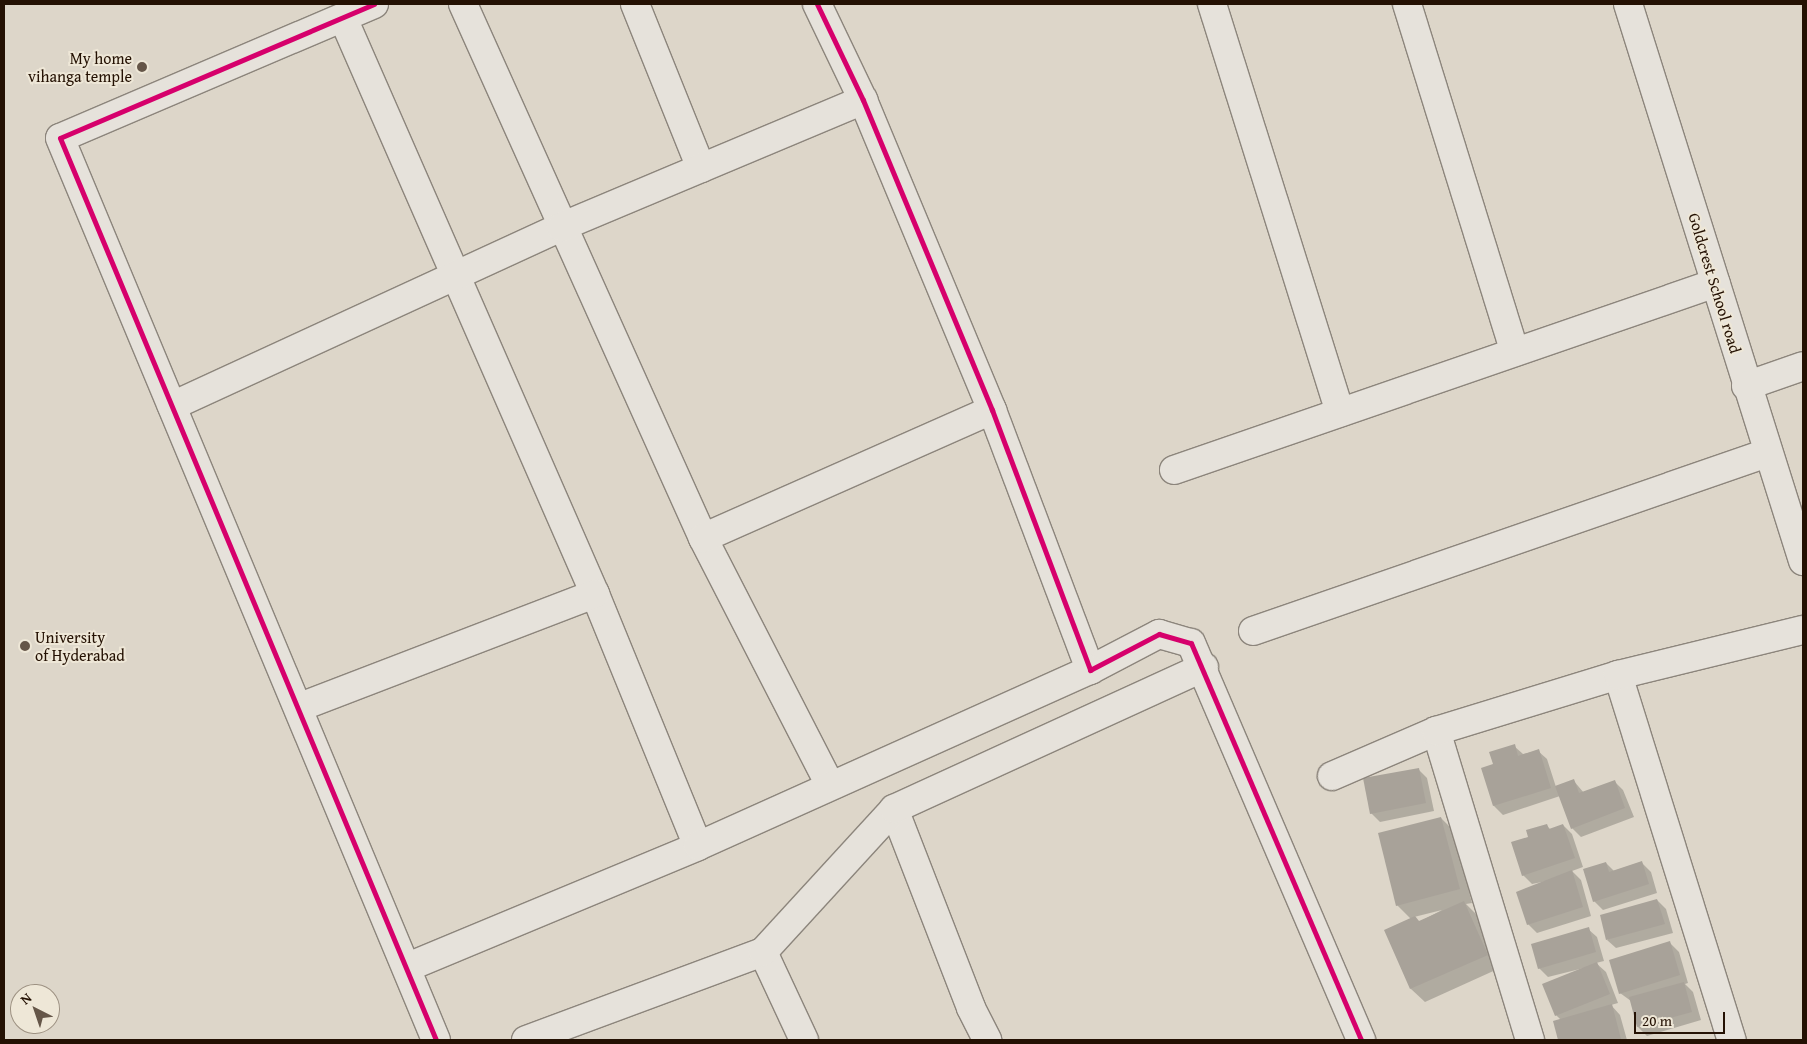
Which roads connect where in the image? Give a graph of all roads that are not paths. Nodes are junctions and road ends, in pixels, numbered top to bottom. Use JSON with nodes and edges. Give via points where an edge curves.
{"nodes":[{"id":1,"x":374,"y":4,"type":"edge"},
{"id":2,"x":463,"y":4,"type":"edge"},
{"id":3,"x":635,"y":4,"type":"edge"},
{"id":4,"x":817,"y":4,"type":"edge"},
{"id":5,"x":1212,"y":4,"type":"edge"},
{"id":6,"x":1407,"y":4,"type":"edge"},
{"id":7,"x":1628,"y":4,"type":"edge"},
{"id":8,"x":343,"y":18,"type":"junction"},
{"id":9,"x":863,"y":100,"type":"junction"},
{"id":10,"x":701,"y":168,"type":"junction"},
{"id":11,"x":561,"y":227,"type":"junction"},
{"id":12,"x":455,"y":278,"type":"junction"},
{"id":13,"x":1716,"y":283,"type":"junction"},
{"id":14,"x":1515,"y":352,"type":"junction"},
{"id":15,"x":1803,"y":366,"type":"edge"},
{"id":16,"x":1746,"y":386,"type":"junction"},
{"id":17,"x":172,"y":406,"type":"junction"},
{"id":18,"x":992,"y":410,"type":"junction"},
{"id":19,"x":1340,"y":412,"type":"junction"},
{"id":20,"x":1767,"y":453,"type":"junction"},
{"id":21,"x":1174,"y":470,"type":"dead end"},
{"id":22,"x":703,"y":538,"type":"junction"},
{"id":23,"x":1803,"y":561,"type":"edge"},
{"id":24,"x":595,"y":594,"type":"junction"},
{"id":25,"x":1803,"y":630,"type":"edge"},
{"id":26,"x":1253,"y":631,"type":"dead end"},
{"id":27,"x":1204,"y":667,"type":"junction"},
{"id":28,"x":1090,"y":670,"type":"junction"},
{"id":29,"x":1618,"y":675,"type":"junction"},
{"id":30,"x":300,"y":707,"type":"junction"},
{"id":31,"x":1436,"y":731,"type":"junction"},
{"id":32,"x":1332,"y":776,"type":"dead end"},
{"id":33,"x":830,"y":785,"type":"junction"},
{"id":34,"x":894,"y":809,"type":"junction"},
{"id":35,"x":698,"y":846,"type":"junction"},
{"id":36,"x":763,"y":952,"type":"junction"},
{"id":37,"x":408,"y":967,"type":"junction"},
{"id":38,"x":436,"y":1040,"type":"edge"},
{"id":39,"x":526,"y":1040,"type":"edge"},
{"id":40,"x":804,"y":1040,"type":"edge"},
{"id":41,"x":987,"y":1040,"type":"edge"},
{"id":42,"x":1361,"y":1040,"type":"edge"},
{"id":43,"x":1530,"y":1040,"type":"edge"},
{"id":44,"x":1732,"y":1040,"type":"edge"}],
"edges":[{"from":1,"to":8,"type":"street"},
{"from":2,"to":11,"type":"street"},
{"from":3,"to":10,"type":"street"},
{"from":4,"to":9,"type":"street"},
{"from":5,"to":19,"type":"street"},
{"from":6,"to":14,"type":"street"},
{"from":7,"to":13,"type":"street","name":"Goldcrest School road"},
{"from":8,"to":12,"type":"street"},
{"from":8,"to":17,"type":"street","via":[[60,138]]},
{"from":9,"to":10,"type":"street"},
{"from":9,"to":18,"type":"street"},
{"from":10,"to":11,"type":"street"},
{"from":11,"to":12,"type":"street"},
{"from":11,"to":22,"type":"street"},
{"from":12,"to":17,"type":"street"},
{"from":12,"to":24,"type":"street"},
{"from":13,"to":14,"type":"street"},
{"from":13,"to":16,"type":"street","name":"Goldcrest School road"},
{"from":14,"to":19,"type":"street"},
{"from":15,"to":16,"type":"street"},
{"from":16,"to":20,"type":"street","name":"Goldcrest School road"},
{"from":17,"to":30,"type":"street"},
{"from":18,"to":22,"type":"street"},
{"from":18,"to":28,"type":"street"},
{"from":19,"to":21,"type":"street"},
{"from":20,"to":23,"type":"street","name":"Goldcrest School road"},
{"from":20,"to":26,"type":"street"},
{"from":22,"to":33,"type":"street"},
{"from":24,"to":30,"type":"street"},
{"from":24,"to":35,"type":"street"},
{"from":25,"to":29,"type":"street"},
{"from":27,"to":28,"type":"street","via":[[1191,642],[1159,634]]},
{"from":27,"to":34,"type":"street"},
{"from":27,"to":42,"type":"street"},
{"from":28,"to":33,"type":"street"},
{"from":29,"to":31,"type":"street"},
{"from":29,"to":44,"type":"street"},
{"from":30,"to":37,"type":"street"},
{"from":31,"to":32,"type":"street"},
{"from":31,"to":43,"type":"street"},
{"from":33,"to":35,"type":"street"},
{"from":34,"to":36,"type":"street"},
{"from":34,"to":41,"type":"street","via":[[971,1008]]},
{"from":35,"to":37,"type":"street"},
{"from":36,"to":39,"type":"street"},
{"from":36,"to":40,"type":"street"},
{"from":37,"to":38,"type":"street"}]}
